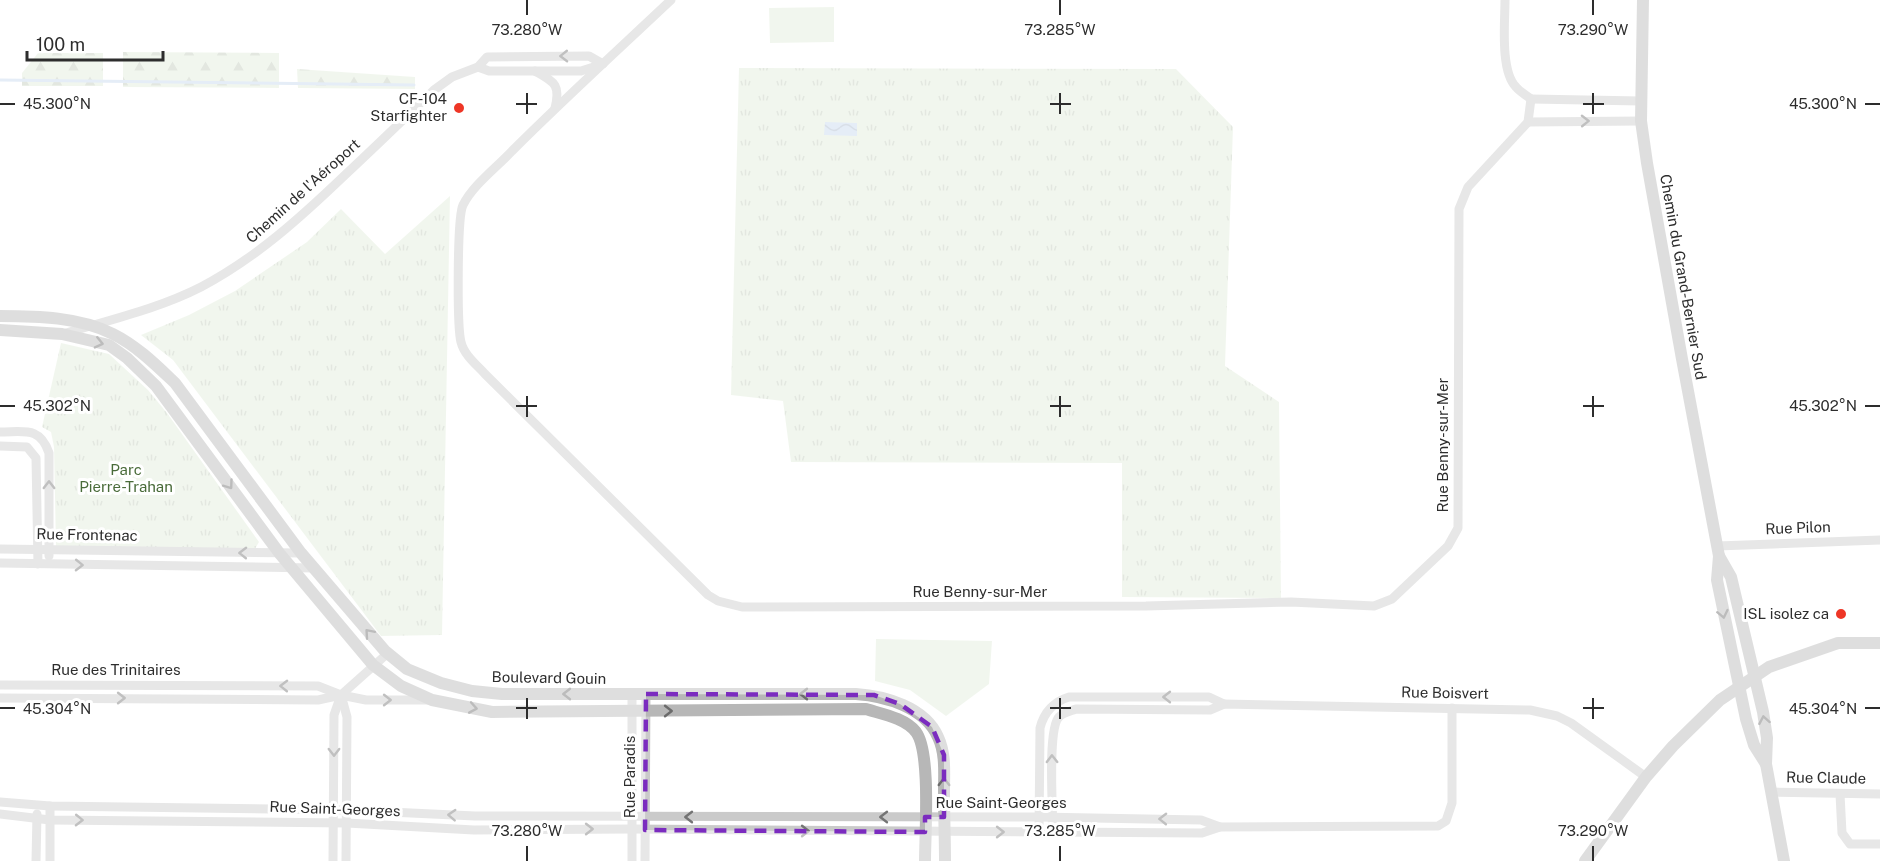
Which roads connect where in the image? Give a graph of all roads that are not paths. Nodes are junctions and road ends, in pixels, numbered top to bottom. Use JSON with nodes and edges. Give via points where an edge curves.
{"nodes":[{"id":1,"x":671,"y":0,"type":"edge"},
{"id":2,"x":1505,"y":0,"type":"edge"},
{"id":3,"x":1643,"y":0,"type":"edge"},
{"id":4,"x":524,"y":57,"type":"junction"},
{"id":5,"x":603,"y":64,"type":"junction"},
{"id":6,"x":478,"y":67,"type":"junction"},
{"id":7,"x":523,"y":70,"type":"junction"},
{"id":8,"x":534,"y":71,"type":"junction"},
{"id":9,"x":1531,"y":99,"type":"junction"},
{"id":10,"x":1641,"y":101,"type":"junction"},
{"id":11,"x":555,"y":108,"type":"junction"},
{"id":12,"x":1641,"y":121,"type":"junction"},
{"id":13,"x":1528,"y":122,"type":"junction"},
{"id":14,"x":0,"y":316,"type":"edge"},
{"id":15,"x":16,"y":316,"type":"junction"},
{"id":16,"x":92,"y":325,"type":"junction"},
{"id":17,"x":0,"y":330,"type":"edge"},
{"id":18,"x":16,"y":330,"type":"junction"},
{"id":19,"x":62,"y":334,"type":"junction"},
{"id":20,"x":0,"y":432,"type":"edge"},
{"id":21,"x":42,"y":438,"type":"junction"},
{"id":22,"x":0,"y":446,"type":"edge"},
{"id":23,"x":30,"y":450,"type":"junction"},
{"id":24,"x":1880,"y":540,"type":"edge"},
{"id":25,"x":0,"y":549,"type":"edge"},
{"id":26,"x":38,"y":549,"type":"junction"},
{"id":27,"x":49,"y":549,"type":"junction"},
{"id":28,"x":1718,"y":551,"type":"junction"},
{"id":29,"x":173,"y":552,"type":"junction"},
{"id":30,"x":301,"y":553,"type":"junction"},
{"id":31,"x":280,"y":554,"type":"junction"},
{"id":32,"x":0,"y":563,"type":"edge"},
{"id":33,"x":38,"y":564,"type":"junction"},
{"id":34,"x":50,"y":564,"type":"junction"},
{"id":35,"x":172,"y":566,"type":"junction"},
{"id":36,"x":291,"y":568,"type":"junction"},
{"id":37,"x":314,"y":568,"type":"junction"},
{"id":38,"x":1880,"y":643,"type":"edge"},
{"id":39,"x":388,"y":653,"type":"junction"},
{"id":40,"x":373,"y":665,"type":"junction"},
{"id":41,"x":1754,"y":677,"type":"junction"},
{"id":42,"x":0,"y":685,"type":"edge"},
{"id":43,"x":41,"y":685,"type":"junction"},
{"id":44,"x":192,"y":685,"type":"junction"},
{"id":45,"x":1739,"y":686,"type":"junction"},
{"id":46,"x":502,"y":694,"type":"junction"},
{"id":47,"x":632,"y":694,"type":"junction"},
{"id":48,"x":646,"y":694,"type":"junction"},
{"id":49,"x":840,"y":694,"type":"junction"},
{"id":50,"x":341,"y":695,"type":"junction"},
{"id":51,"x":0,"y":698,"type":"edge"},
{"id":52,"x":40,"y":698,"type":"junction"},
{"id":53,"x":191,"y":699,"type":"junction"},
{"id":54,"x":432,"y":700,"type":"junction"},
{"id":55,"x":900,"y":704,"type":"junction"},
{"id":56,"x":1224,"y":704,"type":"junction"},
{"id":57,"x":1452,"y":708,"type":"junction"},
{"id":58,"x":1050,"y":709,"type":"junction"},
{"id":59,"x":840,"y":710,"type":"junction"},
{"id":60,"x":632,"y":711,"type":"junction"},
{"id":61,"x":646,"y":711,"type":"junction"},
{"id":62,"x":501,"y":712,"type":"junction"},
{"id":63,"x":1059,"y":716,"type":"junction"},
{"id":64,"x":895,"y":718,"type":"junction"},
{"id":65,"x":1766,"y":764,"type":"junction"},
{"id":66,"x":1646,"y":777,"type":"junction"},
{"id":67,"x":1771,"y":792,"type":"junction"},
{"id":68,"x":1840,"y":794,"type":"junction"},
{"id":69,"x":1880,"y":794,"type":"edge"},
{"id":70,"x":0,"y":802,"type":"edge"},
{"id":71,"x":37,"y":806,"type":"junction"},
{"id":72,"x":50,"y":806,"type":"junction"},
{"id":73,"x":195,"y":809,"type":"junction"},
{"id":74,"x":333,"y":809,"type":"junction"},
{"id":75,"x":347,"y":810,"type":"junction"},
{"id":76,"x":0,"y":814,"type":"edge"},
{"id":77,"x":475,"y":816,"type":"junction"},
{"id":78,"x":632,"y":817,"type":"junction"},
{"id":79,"x":645,"y":817,"type":"junction"},
{"id":80,"x":780,"y":817,"type":"junction"},
{"id":81,"x":37,"y":818,"type":"junction"},
{"id":82,"x":925,"y":818,"type":"junction"},
{"id":83,"x":944,"y":818,"type":"junction"},
{"id":84,"x":1039,"y":818,"type":"junction"},
{"id":85,"x":1053,"y":818,"type":"junction"},
{"id":86,"x":50,"y":820,"type":"junction"},
{"id":87,"x":194,"y":821,"type":"junction"},
{"id":88,"x":333,"y":823,"type":"junction"},
{"id":89,"x":347,"y":823,"type":"junction"},
{"id":90,"x":1220,"y":827,"type":"junction"},
{"id":91,"x":632,"y":829,"type":"junction"},
{"id":92,"x":474,"y":830,"type":"junction"},
{"id":93,"x":645,"y":830,"type":"junction"},
{"id":94,"x":781,"y":831,"type":"junction"},
{"id":95,"x":925,"y":832,"type":"junction"},
{"id":96,"x":945,"y":832,"type":"junction"},
{"id":97,"x":1039,"y":832,"type":"junction"},
{"id":98,"x":1053,"y":833,"type":"junction"},
{"id":99,"x":1880,"y":844,"type":"edge"},
{"id":100,"x":36,"y":861,"type":"edge"},
{"id":101,"x":50,"y":861,"type":"edge"},
{"id":102,"x":333,"y":861,"type":"edge"},
{"id":103,"x":346,"y":861,"type":"edge"},
{"id":104,"x":632,"y":861,"type":"edge"},
{"id":105,"x":645,"y":861,"type":"edge"},
{"id":106,"x":925,"y":861,"type":"edge"},
{"id":107,"x":945,"y":861,"type":"edge"},
{"id":108,"x":1585,"y":861,"type":"edge"},
{"id":109,"x":1784,"y":861,"type":"edge"}],
"edges":[{"from":1,"to":5,"type":"street","name":"Rue Benny-sur-Mer"},
{"from":2,"to":9,"type":"street","via":[[1508,74]]},
{"from":3,"to":10,"type":"street","name":"Chemin du Grand-Bernier Sud"},
{"from":5,"to":4,"type":"street","name":"Chemin de l'Aéroport","one_way":true,"via":[[589,56]]},
{"from":4,"to":6,"type":"street","name":"Chemin de l'Aéroport","via":[[487,57]]},
{"from":4,"to":7,"type":"street"},
{"from":5,"to":8,"type":"street","via":[[581,70]]},
{"from":5,"to":11,"type":"street","name":"Rue Benny-sur-Mer"},
{"from":6,"to":7,"type":"street","via":[[489,71]]},
{"from":6,"to":16,"type":"street","name":"Chemin de l'Aéroport","via":[[452,77],[434,90],[307,211],[239,266],[199,288]]},
{"from":7,"to":8,"type":"street"},
{"from":8,"to":11,"type":"street","via":[[557,87]]},
{"from":9,"to":10,"type":"street"},
{"from":9,"to":13,"type":"street"},
{"from":10,"to":12,"type":"street","name":"Chemin du Grand-Bernier Sud"},
{"from":11,"to":13,"type":"street","name":"Rue Benny-sur-Mer","via":[[474,189],[462,207],[460,341],[485,374],[708,596],[742,607],[1292,602],[1374,606],[1392,599],[1448,546],[1458,528],[1459,209],[1468,187]]},
{"from":13,"to":12,"type":"street","one_way":true},
{"from":12,"to":28,"type":"street","name":"Chemin du Grand-Bernier Sud"},
{"from":14,"to":15,"type":"street","name":"Boulevard Gouin"},
{"from":15,"to":16,"type":"street","name":"Boulevard Gouin"},
{"from":15,"to":18,"type":"street"},
{"from":16,"to":19,"type":"street","name":"Chemin de l'Aéroport"},
{"from":16,"to":30,"type":"street","name":"Boulevard Gouin","via":[[114,334],[148,357],[175,383]]},
{"from":17,"to":18,"type":"street"},
{"from":18,"to":19,"type":"street"},
{"from":19,"to":31,"type":"street","one_way":true,"via":[[109,345],[156,386]]},
{"from":20,"to":21,"type":"street","via":[[34,432]]},
{"from":21,"to":23,"type":"street"},
{"from":27,"to":21,"type":"street","one_way":true,"via":[[49,453]]},
{"from":22,"to":23,"type":"street"},
{"from":23,"to":26,"type":"street","via":[[36,458]]},
{"from":24,"to":28,"type":"street","name":"Rue Pilon"},
{"from":25,"to":26,"type":"street","name":"Rue Frontenac"},
{"from":26,"to":27,"type":"street","name":"Rue Frontenac"},
{"from":26,"to":33,"type":"street"},
{"from":27,"to":29,"type":"street","name":"Rue Frontenac"},
{"from":27,"to":34,"type":"street"},
{"from":28,"to":41,"type":"street","name":"Chemin du Grand-Bernier Sud","via":[[1731,577]]},
{"from":28,"to":45,"type":"street","name":"Chemin du Grand-Bernier Sud","one_way":true,"via":[[1717,580]]},
{"from":31,"to":29,"type":"street","name":"Rue Frontenac","one_way":true},
{"from":29,"to":35,"type":"street"},
{"from":30,"to":31,"type":"street","name":"Rue Frontenac"},
{"from":30,"to":37,"type":"street","name":"Boulevard Gouin"},
{"from":31,"to":36,"type":"street"},
{"from":32,"to":33,"type":"street","name":"Rue Frontenac"},
{"from":33,"to":34,"type":"street","name":"Rue Frontenac"},
{"from":34,"to":35,"type":"street","name":"Rue Frontenac","one_way":true},
{"from":35,"to":36,"type":"street","name":"Rue Frontenac"},
{"from":36,"to":37,"type":"street","name":"Rue Frontenac"},
{"from":36,"to":40,"type":"street"},
{"from":39,"to":37,"type":"street","name":"Boulevard Gouin","one_way":true},
{"from":38,"to":41,"type":"street","via":[[1838,643],[1769,667]]},
{"from":39,"to":40,"type":"street"},
{"from":39,"to":46,"type":"street","name":"Boulevard Gouin","via":[[407,669],[441,683]]},
{"from":40,"to":50,"type":"street"},
{"from":40,"to":54,"type":"street","via":[[401,686]]},
{"from":41,"to":45,"type":"street"},
{"from":65,"to":41,"type":"street","name":"Chemin du Grand-Bernier Sud","one_way":true,"via":[[1767,738]]},
{"from":42,"to":43,"type":"street","name":"Rue des Trinitaires"},
{"from":43,"to":44,"type":"street","name":"Rue des Trinitaires"},
{"from":43,"to":52,"type":"street","name":"Rue des Trinitaires"},
{"from":50,"to":44,"type":"street","name":"Rue des Trinitaires","one_way":true,"via":[[318,686]]},
{"from":44,"to":53,"type":"street","name":"Rue des Trinitaires"},
{"from":45,"to":65,"type":"street","name":"Chemin du Grand-Bernier Sud","via":[[1754,743]]},
{"from":45,"to":66,"type":"street","via":[[1673,746]]},
{"from":47,"to":46,"type":"street","name":"Boulevard Gouin","one_way":true},
{"from":46,"to":62,"type":"street"},
{"from":47,"to":48,"type":"street","name":"Boulevard Gouin"},
{"from":47,"to":60,"type":"street","name":"Rue Paradis"},
{"from":49,"to":48,"type":"street","name":"Boulevard Gouin","one_way":true},
{"from":48,"to":61,"type":"street","name":"Rue Paradis"},
{"from":49,"to":55,"type":"street","name":"Boulevard Gouin","via":[[874,695]]},
{"from":49,"to":59,"type":"street"},
{"from":50,"to":53,"type":"street","name":"Rue des Trinitaires","via":[[318,700]]},
{"from":50,"to":54,"type":"street","name":"Rue des Trinitaires","one_way":true,"via":[[366,700]]},
{"from":50,"to":74,"type":"street","one_way":true,"via":[[334,715]]},
{"from":50,"to":75,"type":"street","via":[[348,717]]},
{"from":51,"to":52,"type":"street","name":"Rue des Trinitaires"},
{"from":52,"to":53,"type":"street","name":"Rue des Trinitaires","one_way":true},
{"from":54,"to":62,"type":"street","one_way":true},
{"from":55,"to":64,"type":"street"},
{"from":83,"to":55,"type":"street","name":"Boulevard Gouin","one_way":true,"via":[[944,755],[938,737],[920,715]]},
{"from":56,"to":57,"type":"street","name":"Rue Boisvert"},
{"from":56,"to":58,"type":"street","name":"Rue Boisvert","one_way":true,"via":[[1209,697],[1069,697],[1057,701]]},
{"from":56,"to":63,"type":"street","name":"Rue Boisvert","via":[[1210,710],[1076,709]]},
{"from":57,"to":66,"type":"street","name":"Rue Boisvert","via":[[1530,710],[1557,716]]},
{"from":57,"to":90,"type":"street","name":"Rue Saint-Georges","via":[[1452,803],[1446,821],[1438,826]]},
{"from":58,"to":63,"type":"street"},
{"from":58,"to":84,"type":"street","via":[[1040,728]]},
{"from":61,"to":59,"type":"street","one_way":true},
{"from":59,"to":64,"type":"street","via":[[866,709]]},
{"from":60,"to":61,"type":"street"},
{"from":60,"to":62,"type":"street"},
{"from":60,"to":78,"type":"street","name":"Rue Paradis"},
{"from":61,"to":79,"type":"street","name":"Rue Paradis"},
{"from":85,"to":63,"type":"street","one_way":true,"via":[[1053,725]]},
{"from":64,"to":82,"type":"street","via":[[917,733],[925,758]]},
{"from":65,"to":67,"type":"street"},
{"from":66,"to":108,"type":"street"},
{"from":67,"to":68,"type":"street","name":"Rue Claude"},
{"from":67,"to":109,"type":"street"},
{"from":68,"to":69,"type":"street","name":"Rue Claude"},
{"from":68,"to":99,"type":"street","via":[[1842,833],[1846,839],[1850,844]]},
{"from":70,"to":71,"type":"street","name":"Rue Saint-Georges"},
{"from":71,"to":72,"type":"street","name":"Rue Saint-Georges"},
{"from":71,"to":81,"type":"street"},
{"from":72,"to":73,"type":"street","name":"Rue Saint-Georges"},
{"from":72,"to":86,"type":"street"},
{"from":73,"to":74,"type":"street","name":"Rue Saint-Georges"},
{"from":73,"to":87,"type":"street"},
{"from":74,"to":75,"type":"street","name":"Rue Saint-Georges"},
{"from":74,"to":88,"type":"street"},
{"from":77,"to":75,"type":"street","name":"Rue Saint-Georges","one_way":true},
{"from":75,"to":89,"type":"street"},
{"from":76,"to":81,"type":"street","name":"Rue Saint-Georges"},
{"from":77,"to":78,"type":"street","name":"Rue Saint-Georges"},
{"from":77,"to":92,"type":"street"},
{"from":78,"to":79,"type":"street","name":"Rue Saint-Georges"},
{"from":78,"to":91,"type":"street","name":"Rue Paradis"},
{"from":80,"to":79,"type":"street","name":"Rue Saint-Georges","one_way":true},
{"from":79,"to":93,"type":"street","name":"Rue Paradis"},
{"from":82,"to":80,"type":"street","name":"Rue Saint-Georges","one_way":true},
{"from":80,"to":94,"type":"street"},
{"from":81,"to":86,"type":"street","name":"Rue Saint-Georges"},
{"from":81,"to":100,"type":"street"},
{"from":82,"to":83,"type":"street","name":"Rue Saint-Georges"},
{"from":82,"to":95,"type":"street"},
{"from":83,"to":84,"type":"street","name":"Rue Saint-Georges"},
{"from":83,"to":96,"type":"street","name":"Boulevard Gouin"},
{"from":84,"to":85,"type":"street","name":"Rue Saint-Georges"},
{"from":84,"to":97,"type":"street"},
{"from":90,"to":85,"type":"street","name":"Rue Saint-Georges","one_way":true,"via":[[1201,820]]},
{"from":85,"to":98,"type":"street"},
{"from":86,"to":87,"type":"street","name":"Rue Saint-Georges","one_way":true},
{"from":86,"to":101,"type":"street"},
{"from":87,"to":88,"type":"street","name":"Rue Saint-Georges"},
{"from":88,"to":89,"type":"street","name":"Rue Saint-Georges"},
{"from":88,"to":102,"type":"street"},
{"from":89,"to":92,"type":"street","name":"Rue Saint-Georges"},
{"from":89,"to":103,"type":"street"},
{"from":90,"to":98,"type":"street","name":"Rue Saint-Georges","via":[[1202,833]]},
{"from":92,"to":91,"type":"street","name":"Rue Saint-Georges","one_way":true},
{"from":91,"to":93,"type":"street","name":"Rue Saint-Georges"},
{"from":91,"to":104,"type":"street","name":"Rue Paradis"},
{"from":93,"to":94,"type":"street","name":"Rue Saint-Georges"},
{"from":93,"to":105,"type":"street","name":"Rue Paradis"},
{"from":94,"to":95,"type":"street","name":"Rue Saint-Georges","one_way":true},
{"from":95,"to":96,"type":"street","name":"Rue Saint-Georges"},
{"from":95,"to":106,"type":"street"},
{"from":96,"to":97,"type":"street","name":"Rue Saint-Georges","one_way":true},
{"from":96,"to":107,"type":"street","name":"Boulevard Gouin"},
{"from":97,"to":98,"type":"street","name":"Rue Saint-Georges"}]}
